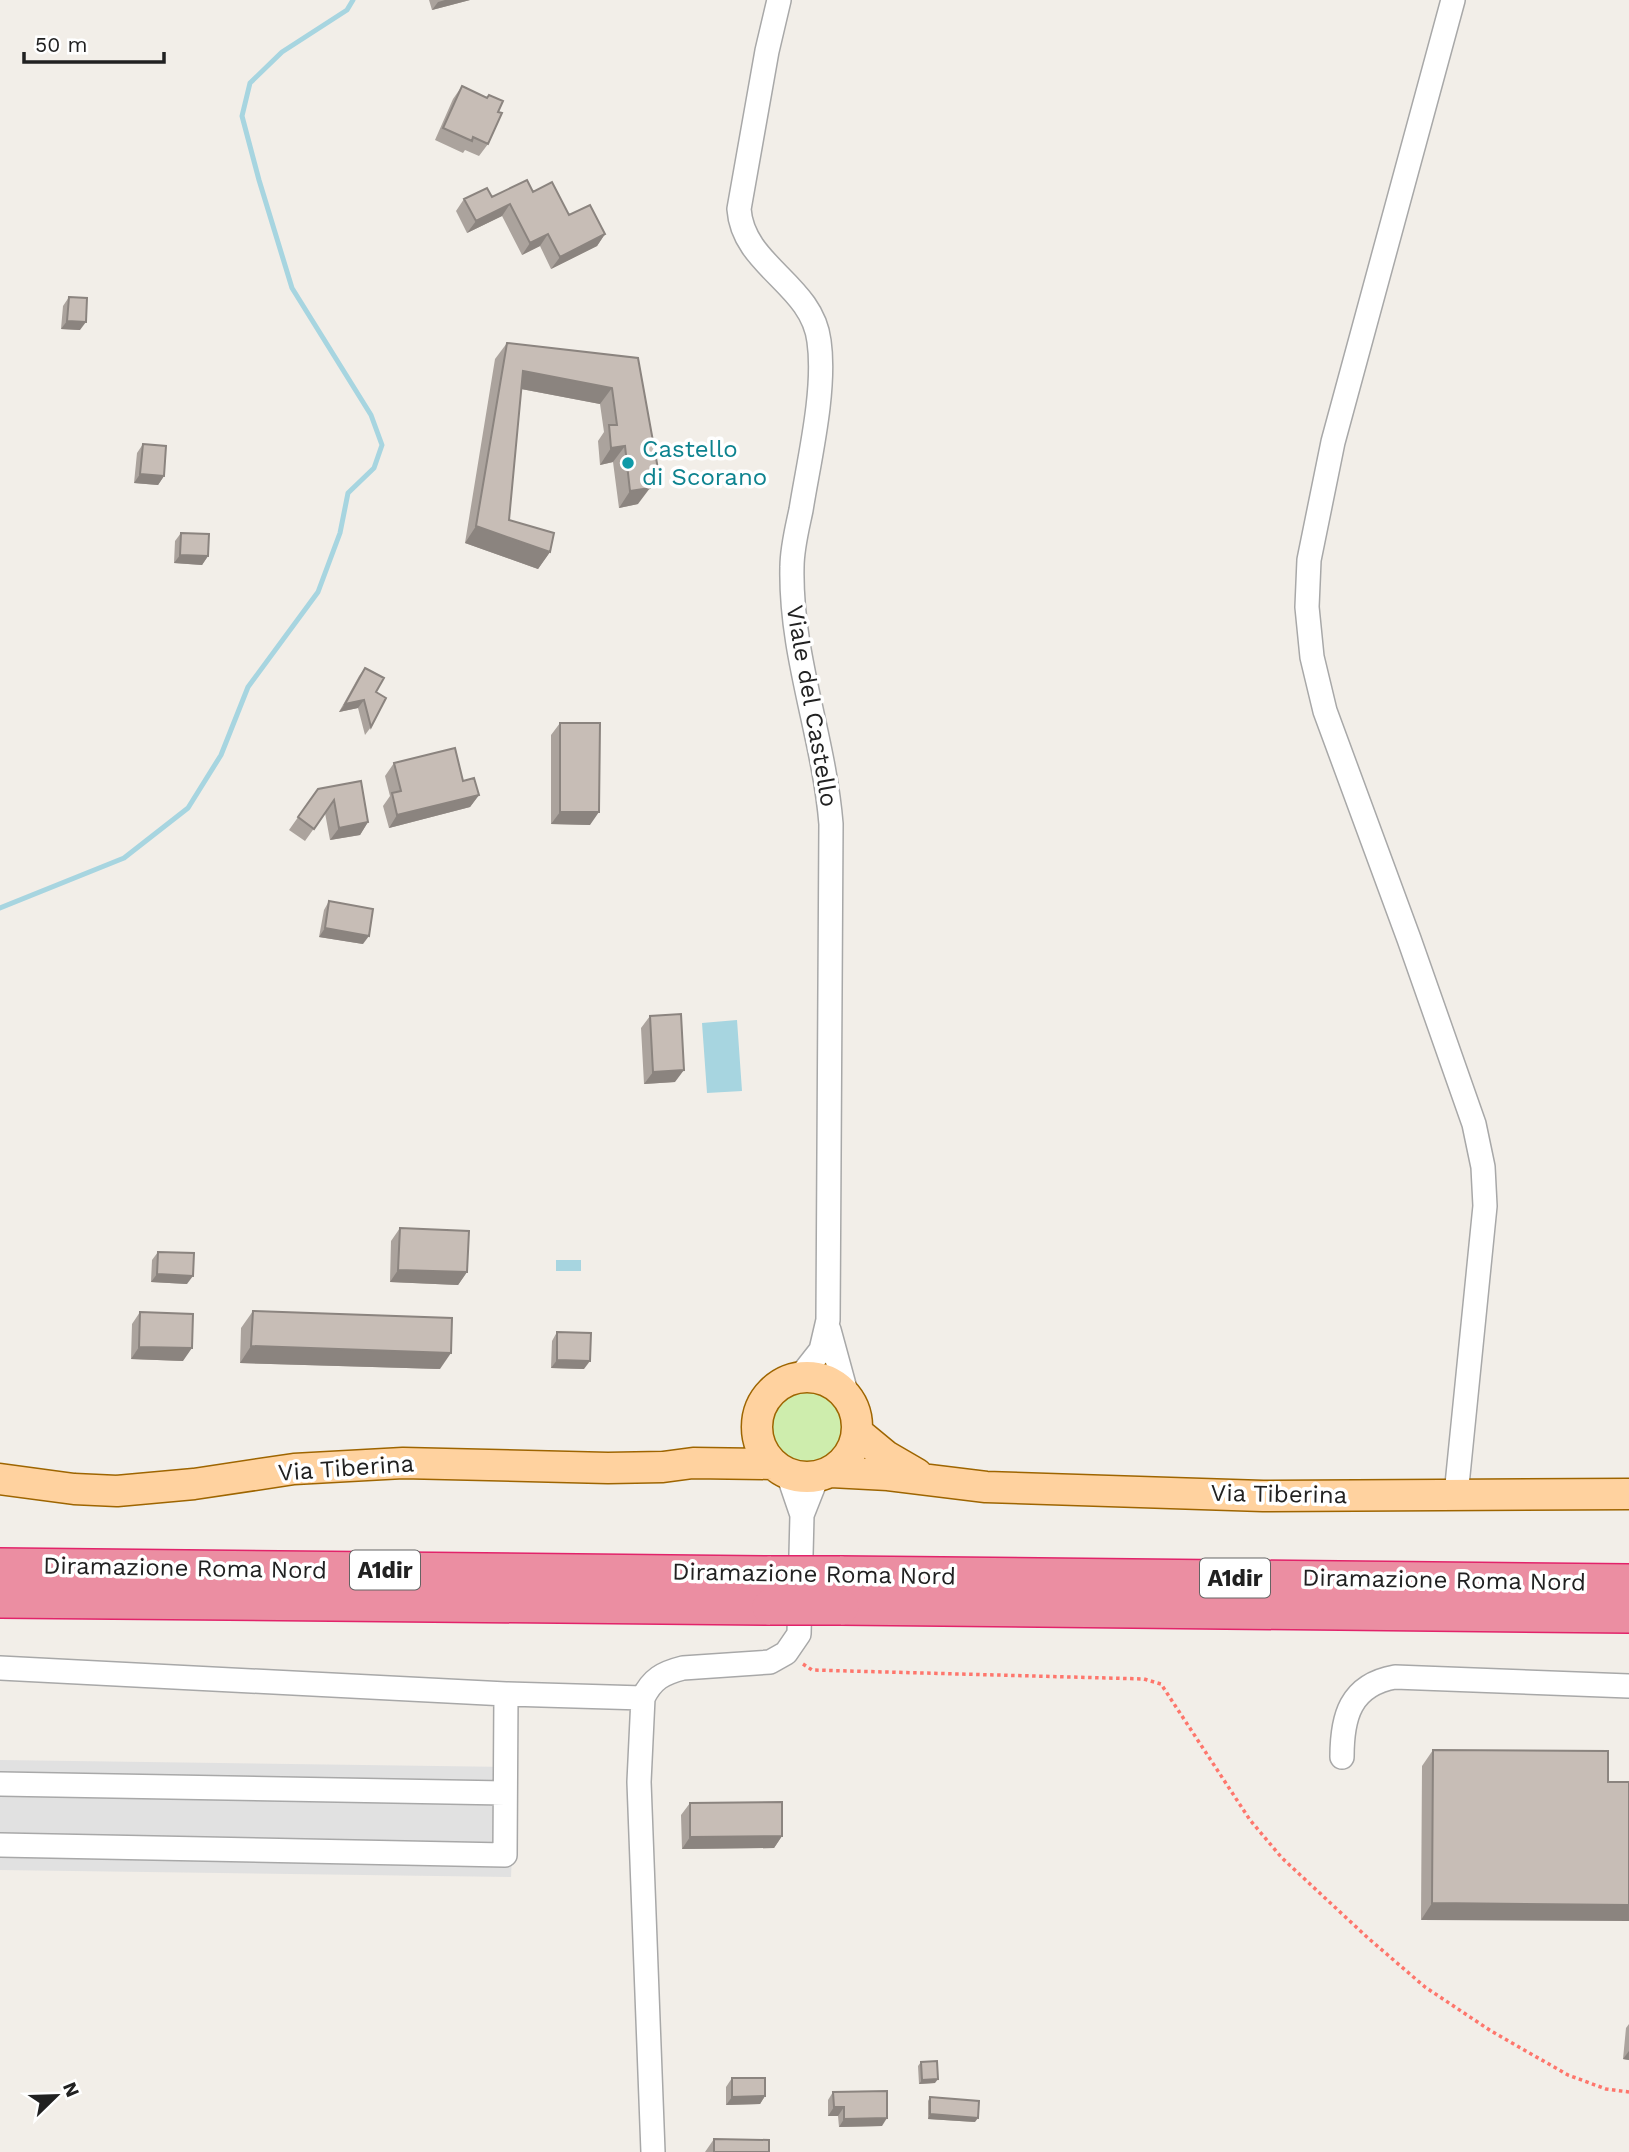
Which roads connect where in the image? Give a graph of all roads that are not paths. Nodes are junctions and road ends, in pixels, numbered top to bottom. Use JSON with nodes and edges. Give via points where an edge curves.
{"nodes":[{"id":1,"x":779,"y":0,"type":"edge"},
{"id":2,"x":1453,"y":0,"type":"edge"},
{"id":3,"x":828,"y":1320,"type":"junction"},
{"id":4,"x":799,"y":1378,"type":"junction"},
{"id":5,"x":847,"y":1396,"type":"junction"},
{"id":6,"x":759,"y":1413,"type":"junction"},
{"id":7,"x":857,"y":1432,"type":"junction"},
{"id":8,"x":0,"y":1458,"type":"edge"},
{"id":9,"x":693,"y":1464,"type":"junction"},
{"id":10,"x":293,"y":1469,"type":"junction"},
{"id":11,"x":802,"y":1471,"type":"junction"},
{"id":12,"x":0,"y":1479,"type":"edge"},
{"id":13,"x":930,"y":1481,"type":"junction"},
{"id":14,"x":1629,"y":1494,"type":"edge"},
{"id":15,"x":1456,"y":1496,"type":"junction"},
{"id":16,"x":0,"y":1566,"type":"edge"},
{"id":17,"x":1629,"y":1582,"type":"edge"},
{"id":18,"x":770,"y":1590,"type":"junction"},
{"id":19,"x":841,"y":1591,"type":"junction"},
{"id":20,"x":0,"y":1600,"type":"edge"},
{"id":21,"x":1629,"y":1615,"type":"edge"},
{"id":22,"x":0,"y":1668,"type":"edge"},
{"id":23,"x":1629,"y":1686,"type":"edge"},
{"id":24,"x":506,"y":1694,"type":"junction"},
{"id":25,"x":643,"y":1698,"type":"junction"},
{"id":26,"x":1342,"y":1757,"type":"dead end"},
{"id":27,"x":0,"y":1784,"type":"edge"},
{"id":28,"x":505,"y":1793,"type":"junction"},
{"id":29,"x":0,"y":1845,"type":"edge"},
{"id":30,"x":653,"y":2152,"type":"edge"}],
"edges":[{"from":1,"to":3,"type":"street","name":"Viale del Castello","via":[[739,209],[742,228],[754,251],[805,305],[815,323],[820,348],[817,409],[792,570],[796,634],[825,768],[832,845]]},
{"from":2,"to":15,"type":"street","via":[[1334,442],[1309,560],[1307,607],[1312,657],[1325,711],[1474,1124],[1483,1167],[1485,1206]]},
{"from":3,"to":4,"type":"street","via":[[821,1350]]},
{"from":3,"to":5,"type":"street"},
{"from":4,"to":5,"type":"main road","via":[[825,1380]]},
{"from":4,"to":6,"type":"main road","via":[[774,1390]]},
{"from":5,"to":7,"type":"main road"},
{"from":6,"to":9,"type":"main road","via":[[731,1445]]},
{"from":6,"to":11,"type":"main road","via":[[757,1427],[764,1453]]},
{"from":7,"to":11,"type":"main road","via":[[844,1462]]},
{"from":7,"to":13,"type":"main road","via":[[886,1456]]},
{"from":8,"to":10,"type":"main road","via":[[42,1466],[163,1475]]},
{"from":9,"to":10,"type":"main road","name":"Via Tiberina","via":[[608,1468],[403,1463]]},
{"from":9,"to":11,"type":"main road","name":"Via Tiberina"},
{"from":10,"to":12,"type":"main road","name":"Via Tiberina","via":[[127,1491]]},
{"from":11,"to":13,"type":"main road","name":"Via Tiberina"},
{"from":11,"to":25,"type":"street","via":[[799,1634],[786,1653],[770,1662],[669,1672],[657,1678]]},
{"from":13,"to":15,"type":"main road","name":"Via Tiberina","via":[[1263,1496]]},
{"from":14,"to":15,"type":"main road","name":"Via Tiberina"},
{"from":16,"to":18,"type":"highway","name":"Diramazione Roma Nord","number":"A1dir"},
{"from":17,"to":19,"type":"highway","name":"Diramazione Roma Nord","number":"A1dir"},
{"from":18,"to":19,"type":"highway","name":"Diramazione Roma Nord","number":"A1dir","bridge":true},
{"from":18,"to":20,"type":"highway","name":"Diramazione Roma Nord","number":"A1dir"},
{"from":19,"to":21,"type":"highway","name":"Diramazione Roma Nord","number":"A1dir"},
{"from":22,"to":24,"type":"street"},
{"from":23,"to":26,"type":"street","via":[[1383,1679],[1364,1689],[1350,1709]]},
{"from":24,"to":25,"type":"street"},
{"from":24,"to":28,"type":"street"},
{"from":25,"to":30,"type":"street","via":[[639,1782]]},
{"from":27,"to":28,"type":"street"},
{"from":28,"to":29,"type":"street","via":[[505,1855]]}]}
